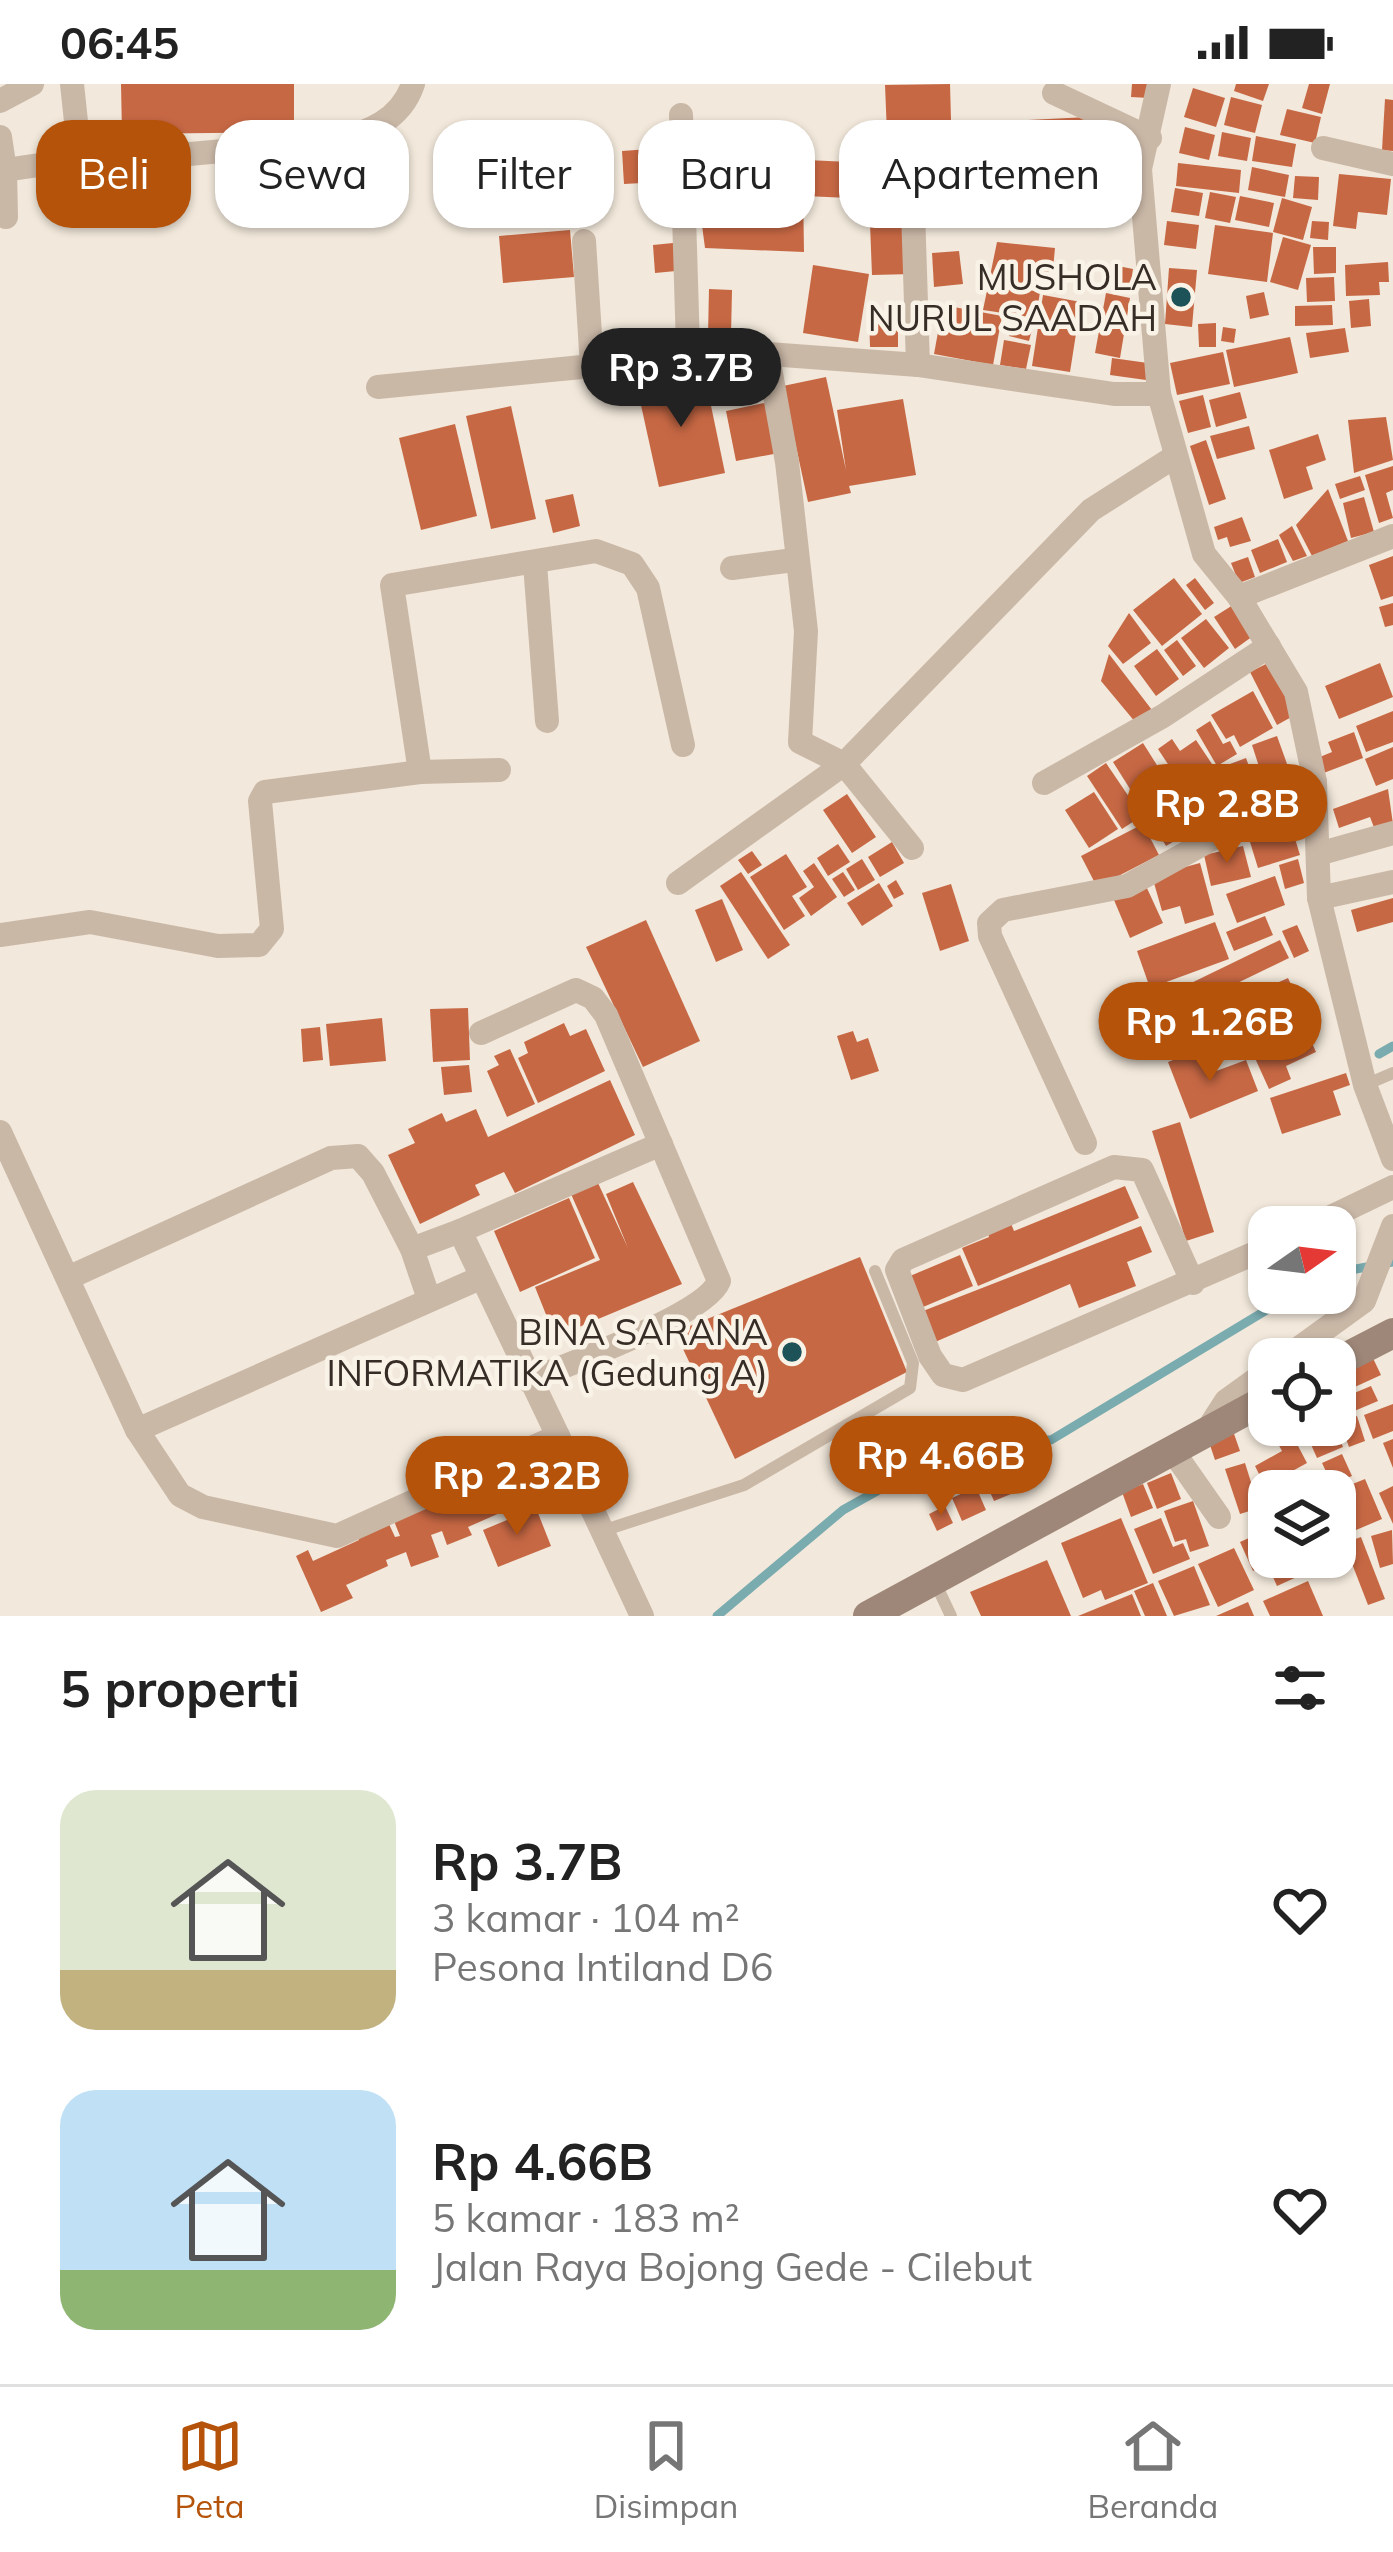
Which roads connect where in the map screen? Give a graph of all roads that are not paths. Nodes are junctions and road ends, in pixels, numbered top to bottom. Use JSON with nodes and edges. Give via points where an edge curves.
{"nodes":[{"id":1,"x":32,"y":84,"type":"edge"},
{"id":2,"x":71,"y":84,"type":"edge"},
{"id":3,"x":413,"y":84,"type":"edge"},
{"id":4,"x":1159,"y":84,"type":"edge"},
{"id":5,"x":1054,"y":93,"type":"dead end"},
{"id":6,"x":0,"y":101,"type":"edge"},
{"id":7,"x":681,"y":115,"type":"dead end"},
{"id":8,"x":75,"y":120,"type":"edge"},
{"id":9,"x":0,"y":137,"type":"edge"},
{"id":10,"x":1150,"y":138,"type":"junction"},
{"id":11,"x":1323,"y":148,"type":"dead end"},
{"id":12,"x":191,"y":155,"type":"edge"},
{"id":13,"x":1393,"y":164,"type":"edge"},
{"id":14,"x":36,"y":165,"type":"edge"},
{"id":15,"x":5,"y":170,"type":"junction"},
{"id":16,"x":6,"y":217,"type":"dead end"},
{"id":17,"x":913,"y":228,"type":"edge"},
{"id":18,"x":584,"y":241,"type":"dead end"},
{"id":19,"x":688,"y":348,"type":"junction"},
{"id":20,"x":768,"y":357,"type":"junction"},
{"id":21,"x":917,"y":365,"type":"junction"},
{"id":22,"x":592,"y":366,"type":"junction"},
{"id":23,"x":378,"y":387,"type":"dead end"},
{"id":24,"x":1159,"y":394,"type":"junction"},
{"id":25,"x":1174,"y":457,"type":"junction"},
{"id":26,"x":1393,"y":536,"type":"edge"},
{"id":27,"x":794,"y":560,"type":"junction"},
{"id":28,"x":535,"y":564,"type":"junction"},
{"id":29,"x":732,"y":568,"type":"dead end"},
{"id":30,"x":1239,"y":597,"type":"junction"},
{"id":31,"x":1269,"y":646,"type":"junction"},
{"id":32,"x":548,"y":721,"type":"dead end"},
{"id":33,"x":683,"y":745,"type":"dead end"},
{"id":34,"x":844,"y":764,"type":"junction"},
{"id":35,"x":499,"y":770,"type":"dead end"},
{"id":36,"x":420,"y":772,"type":"junction"},
{"id":37,"x":1315,"y":782,"type":"junction"},
{"id":38,"x":1044,"y":783,"type":"dead end"},
{"id":39,"x":1393,"y":833,"type":"edge"},
{"id":40,"x":913,"y":848,"type":"dead end"},
{"id":41,"x":1318,"y":854,"type":"junction"},
{"id":42,"x":1393,"y":882,"type":"edge"},
{"id":43,"x":678,"y":883,"type":"dead end"},
{"id":44,"x":1319,"y":898,"type":"junction"},
{"id":45,"x":0,"y":934,"type":"edge"},
{"id":46,"x":481,"y":1033,"type":"dead end"},
{"id":47,"x":1393,"y":1073,"type":"edge"},
{"id":48,"x":1365,"y":1085,"type":"junction"},
{"id":49,"x":0,"y":1132,"type":"edge"},
{"id":50,"x":1085,"y":1143,"type":"dead end"},
{"id":51,"x":661,"y":1144,"type":"junction"},
{"id":52,"x":1393,"y":1159,"type":"edge"},
{"id":53,"x":1393,"y":1187,"type":"edge"},
{"id":54,"x":1354,"y":1206,"type":"edge"},
{"id":55,"x":1393,"y":1226,"type":"edge"},
{"id":56,"x":460,"y":1231,"type":"junction"},
{"id":57,"x":412,"y":1249,"type":"junction"},
{"id":58,"x":1248,"y":1257,"type":"edge"},
{"id":59,"x":875,"y":1271,"type":"dead end"},
{"id":60,"x":70,"y":1277,"type":"junction"},
{"id":61,"x":480,"y":1279,"type":"junction"},
{"id":62,"x":1193,"y":1283,"type":"junction"},
{"id":63,"x":429,"y":1299,"type":"junction"},
{"id":64,"x":1313,"y":1338,"type":"edge"},
{"id":65,"x":1390,"y":1342,"type":"edge"},
{"id":66,"x":1356,"y":1356,"type":"edge"},
{"id":67,"x":529,"y":1381,"type":"junction"},
{"id":68,"x":1248,"y":1386,"type":"edge"},
{"id":69,"x":1248,"y":1409,"type":"edge"},
{"id":70,"x":137,"y":1430,"type":"junction"},
{"id":71,"x":1208,"y":1430,"type":"junction"},
{"id":72,"x":558,"y":1436,"type":"junction"},
{"id":73,"x":1172,"y":1450,"type":"junction"},
{"id":74,"x":1219,"y":1516,"type":"dead end"},
{"id":75,"x":601,"y":1532,"type":"junction"},
{"id":76,"x":934,"y":1579,"type":"junction"},
{"id":77,"x":642,"y":1616,"type":"edge"},
{"id":78,"x":868,"y":1616,"type":"edge"},
{"id":79,"x":951,"y":1616,"type":"edge"}],
"edges":[{"from":1,"to":6,"type":"street"},
{"from":2,"to":8,"type":"street"},
{"from":3,"to":12,"type":"street","via":[[393,116],[367,133]]},
{"from":4,"to":10,"type":"street"},
{"from":5,"to":10,"type":"street"},
{"from":7,"to":19,"type":"street"},
{"from":9,"to":15,"type":"street"},
{"from":10,"to":24,"type":"street","via":[[1140,169]]},
{"from":11,"to":13,"type":"street"},
{"from":14,"to":15,"type":"street"},
{"from":15,"to":16,"type":"street"},
{"from":17,"to":21,"type":"street"},
{"from":18,"to":22,"type":"street"},
{"from":19,"to":20,"type":"street"},
{"from":19,"to":22,"type":"street"},
{"from":20,"to":21,"type":"street"},
{"from":20,"to":27,"type":"street"},
{"from":21,"to":24,"type":"street"},
{"from":22,"to":23,"type":"street"},
{"from":24,"to":25,"type":"street"},
{"from":25,"to":30,"type":"street","via":[[1204,554]]},
{"from":25,"to":34,"type":"street","via":[[1091,510]]},
{"from":26,"to":30,"type":"street"},
{"from":27,"to":29,"type":"street"},
{"from":27,"to":34,"type":"street","via":[[806,631],[800,742]]},
{"from":28,"to":32,"type":"street"},
{"from":28,"to":33,"type":"street","via":[[596,551],[632,564],[648,588]]},
{"from":28,"to":36,"type":"street","via":[[392,585]]},
{"from":30,"to":31,"type":"street"},
{"from":31,"to":37,"type":"street","via":[[1296,692]]},
{"from":31,"to":38,"type":"street"},
{"from":34,"to":40,"type":"street"},
{"from":34,"to":43,"type":"street"},
{"from":35,"to":36,"type":"street"},
{"from":36,"to":45,"type":"street","via":[[265,792],[272,929],[259,945],[218,946],[90,922]]},
{"from":37,"to":41,"type":"street"},
{"from":37,"to":50,"type":"street","via":[[1126,886],[1003,910],[989,923]]},
{"from":39,"to":41,"type":"street"},
{"from":41,"to":44,"type":"street"},
{"from":42,"to":44,"type":"street"},
{"from":44,"to":48,"type":"street"},
{"from":46,"to":51,"type":"street","via":[[576,990],[593,998]]},
{"from":47,"to":48,"type":"lane"},
{"from":48,"to":52,"type":"street"},
{"from":49,"to":60,"type":"street"},
{"from":51,"to":56,"type":"street"},
{"from":51,"to":67,"type":"street","via":[[714,1267],[715,1292]]},
{"from":53,"to":54,"type":"street"},
{"from":55,"to":64,"type":"street","via":[[1364,1301]]},
{"from":56,"to":57,"type":"street"},
{"from":56,"to":61,"type":"street"},
{"from":57,"to":60,"type":"street","via":[[358,1156],[331,1159]]},
{"from":57,"to":63,"type":"street"},
{"from":58,"to":62,"type":"street"},
{"from":59,"to":75,"type":"lane","via":[[914,1363],[910,1388],[744,1484]]},
{"from":60,"to":70,"type":"street"},
{"from":61,"to":63,"type":"street"},
{"from":61,"to":67,"type":"street"},
{"from":62,"to":62,"type":"street","via":[[962,1380],[944,1375],[930,1355],[896,1270],[903,1260],[1114,1167],[1142,1170],[1154,1187]]},
{"from":63,"to":70,"type":"street"},
{"from":65,"to":66,"type":"main road"},
{"from":67,"to":72,"type":"street"},
{"from":68,"to":71,"type":"street"},
{"from":69,"to":71,"type":"main road"},
{"from":70,"to":72,"type":"street","via":[[191,1501],[337,1536]]},
{"from":71,"to":73,"type":"main road"},
{"from":72,"to":75,"type":"street"},
{"from":73,"to":74,"type":"street"},
{"from":73,"to":76,"type":"main road"},
{"from":75,"to":77,"type":"street"},
{"from":76,"to":78,"type":"main road"},
{"from":76,"to":79,"type":"lane"}]}
